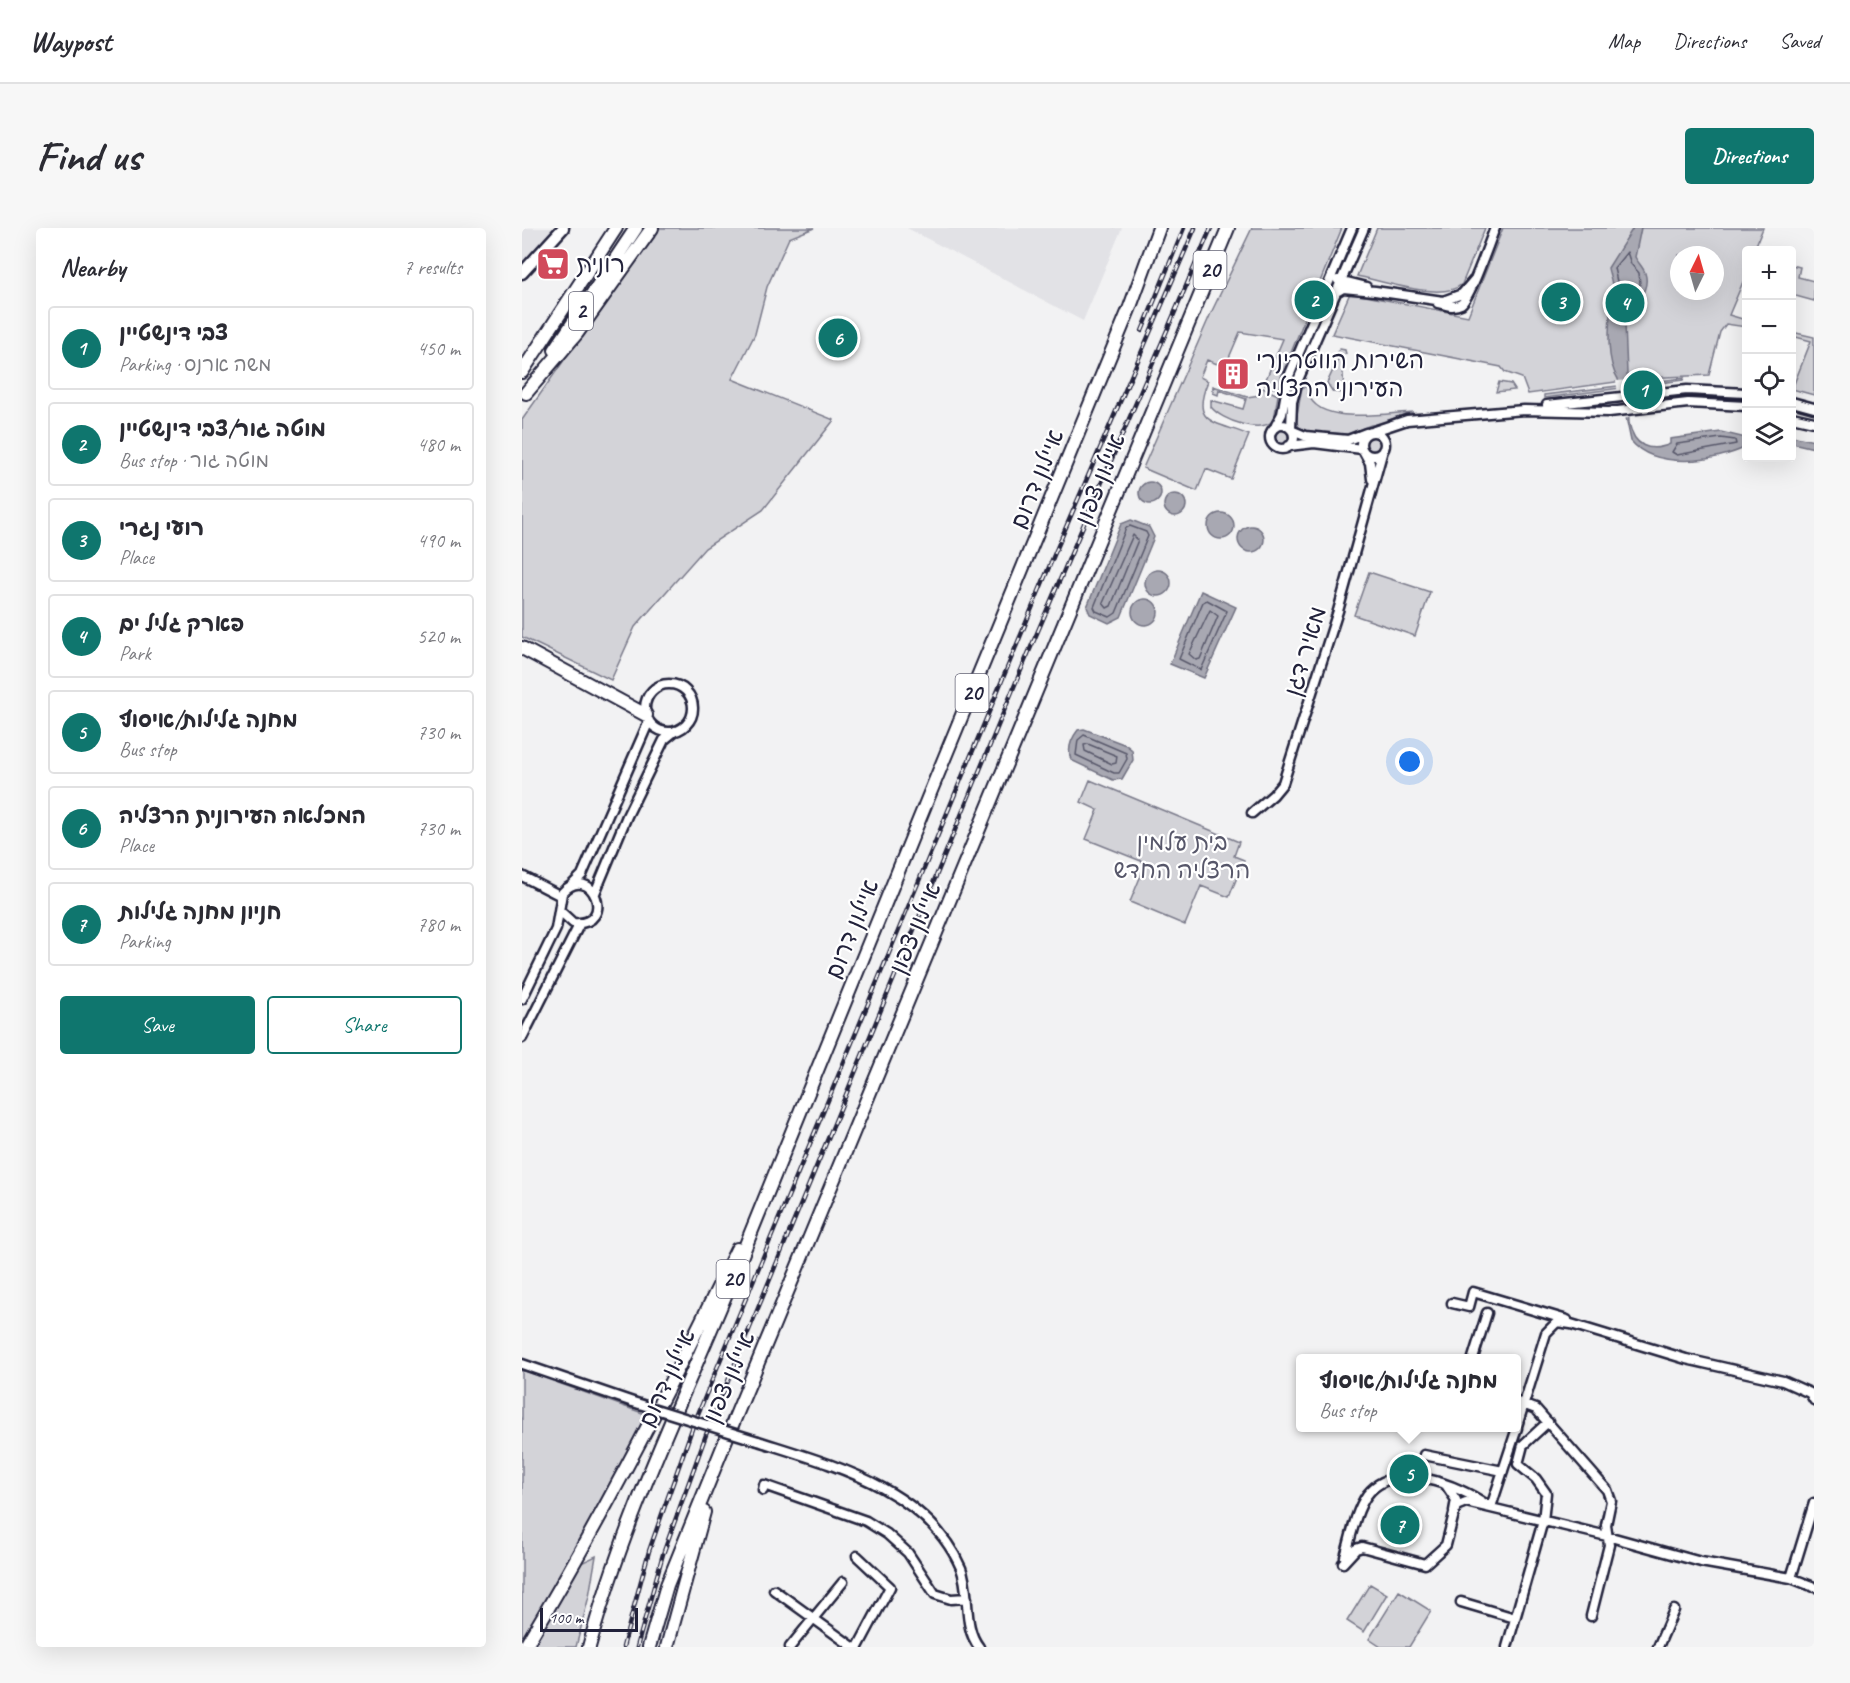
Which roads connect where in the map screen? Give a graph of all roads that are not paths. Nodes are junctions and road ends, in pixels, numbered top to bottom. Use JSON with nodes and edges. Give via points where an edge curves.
{"nodes":[{"id":1,"x":563,"y":228,"type":"edge"},
{"id":2,"x":616,"y":228,"type":"edge"},
{"id":3,"x":636,"y":228,"type":"edge"},
{"id":4,"x":652,"y":228,"type":"edge"},
{"id":5,"x":1159,"y":228,"type":"edge"},
{"id":6,"x":1230,"y":228,"type":"edge"},
{"id":7,"x":1352,"y":228,"type":"edge"},
{"id":8,"x":1364,"y":228,"type":"edge"},
{"id":9,"x":1494,"y":228,"type":"edge"},
{"id":10,"x":522,"y":273,"type":"edge"},
{"id":11,"x":1342,"y":282,"type":"junction"},
{"id":12,"x":522,"y":372,"type":"edge"},
{"id":13,"x":1742,"y":393,"type":"edge"},
{"id":14,"x":524,"y":396,"type":"edge"},
{"id":15,"x":1796,"y":403,"type":"edge"},
{"id":16,"x":1742,"y":406,"type":"edge"},
{"id":17,"x":1814,"y":408,"type":"edge"},
{"id":18,"x":1527,"y":410,"type":"junction"},
{"id":19,"x":1796,"y":418,"type":"edge"},
{"id":20,"x":1814,"y":422,"type":"edge"},
{"id":21,"x":1396,"y":425,"type":"junction"},
{"id":22,"x":1276,"y":426,"type":"junction"},
{"id":23,"x":1292,"y":430,"type":"junction"},
{"id":24,"x":1370,"y":432,"type":"junction"},
{"id":25,"x":1289,"y":446,"type":"junction"},
{"id":26,"x":1384,"y":446,"type":"junction"},
{"id":27,"x":1363,"y":450,"type":"junction"},
{"id":28,"x":1373,"y":488,"type":"junction"},
{"id":29,"x":522,"y":648,"type":"edge"},
{"id":30,"x":647,"y":718,"type":"junction"},
{"id":31,"x":675,"y":731,"type":"junction"},
{"id":32,"x":1252,"y":813,"type":"dead end"},
{"id":33,"x":522,"y":876,"type":"edge"},
{"id":34,"x":571,"y":886,"type":"junction"},
{"id":35,"x":595,"y":893,"type":"junction"},
{"id":36,"x":561,"y":896,"type":"junction"},
{"id":37,"x":560,"y":911,"type":"junction"},
{"id":38,"x":580,"y":923,"type":"junction"},
{"id":39,"x":522,"y":999,"type":"edge"},
{"id":40,"x":522,"y":1038,"type":"edge"},
{"id":41,"x":782,"y":1156,"type":"junction"},
{"id":42,"x":1452,"y":1303,"type":"dead end"},
{"id":43,"x":1487,"y":1312,"type":"dead end"},
{"id":44,"x":1610,"y":1336,"type":"junction"},
{"id":45,"x":1474,"y":1354,"type":"edge"},
{"id":46,"x":522,"y":1364,"type":"edge"},
{"id":47,"x":1521,"y":1400,"type":"edge"},
{"id":48,"x":1814,"y":1400,"type":"edge"},
{"id":49,"x":1521,"y":1403,"type":"edge"},
{"id":50,"x":1548,"y":1422,"type":"junction"},
{"id":51,"x":1515,"y":1432,"type":"edge"},
{"id":52,"x":725,"y":1442,"type":"junction"},
{"id":53,"x":1424,"y":1455,"type":"dead end"},
{"id":54,"x":1503,"y":1471,"type":"junction"},
{"id":55,"x":1445,"y":1485,"type":"junction"},
{"id":56,"x":763,"y":1490,"type":"dead end"},
{"id":57,"x":1814,"y":1503,"type":"edge"},
{"id":58,"x":1456,"y":1506,"type":"junction"},
{"id":59,"x":1491,"y":1507,"type":"junction"},
{"id":60,"x":1542,"y":1521,"type":"junction"},
{"id":61,"x":1607,"y":1536,"type":"junction"},
{"id":62,"x":857,"y":1556,"type":"dead end"},
{"id":63,"x":1791,"y":1578,"type":"junction"},
{"id":64,"x":843,"y":1582,"type":"dead end"},
{"id":65,"x":1814,"y":1587,"type":"edge"},
{"id":66,"x":774,"y":1590,"type":"dead end"},
{"id":67,"x":968,"y":1598,"type":"junction"},
{"id":68,"x":1461,"y":1602,"type":"dead end"},
{"id":69,"x":1674,"y":1610,"type":"dead end"},
{"id":70,"x":1591,"y":1616,"type":"dead end"},
{"id":71,"x":1515,"y":1618,"type":"junction"},
{"id":72,"x":813,"y":1620,"type":"junction"},
{"id":73,"x":525,"y":1647,"type":"edge"},
{"id":74,"x":589,"y":1647,"type":"edge"},
{"id":75,"x":649,"y":1647,"type":"edge"},
{"id":76,"x":667,"y":1647,"type":"edge"},
{"id":77,"x":790,"y":1647,"type":"edge"},
{"id":78,"x":853,"y":1647,"type":"edge"},
{"id":79,"x":858,"y":1647,"type":"edge"},
{"id":80,"x":979,"y":1647,"type":"edge"},
{"id":81,"x":1507,"y":1647,"type":"edge"},
{"id":82,"x":1658,"y":1647,"type":"edge"}],
"edges":[{"from":1,"to":10,"type":"main road"},
{"from":2,"to":12,"type":"highway","number":"2"},
{"from":3,"to":14,"type":"highway","number":"2"},
{"from":4,"to":14,"type":"highway","via":[[578,333]]},
{"from":5,"to":41,"type":"highway","name":"איילון דרום","number":"20","via":[[1126,318]]},
{"from":6,"to":52,"type":"highway","name":"איילון צפון","number":"20","via":[[1192,311]]},
{"from":7,"to":11,"type":"street","via":[[1337,265]]},
{"from":8,"to":11,"type":"street"},
{"from":9,"to":11,"type":"street","via":[[1471,291],[1459,305]]},
{"from":11,"to":22,"type":"street","via":[[1289,376]]},
{"from":11,"to":23,"type":"street","via":[[1298,381],[1292,402]]},
{"from":13,"to":18,"type":"street","via":[[1714,390],[1646,395]]},
{"from":15,"to":17,"type":"street"},
{"from":16,"to":18,"type":"street","via":[[1688,403],[1609,412]]},
{"from":18,"to":21,"type":"street","via":[[1407,420]]},
{"from":19,"to":20,"type":"street"},
{"from":21,"to":24,"type":"street"},
{"from":21,"to":26,"type":"street","name":"מאיר דגן"},
{"from":22,"to":23,"type":"street"},
{"from":22,"to":25,"type":"street","via":[[1270,431],[1271,443],[1281,449]]},
{"from":23,"to":24,"type":"street","via":[[1299,435],[1348,440]]},
{"from":23,"to":25,"type":"street","via":[[1294,439]]},
{"from":24,"to":26,"type":"street","via":[[1381,434]]},
{"from":24,"to":27,"type":"street","via":[[1361,442]]},
{"from":25,"to":27,"type":"street","via":[[1314,443]]},
{"from":26,"to":27,"type":"street","via":[[1374,456]]},
{"from":26,"to":28,"type":"street","name":"מאיר דגן"},
{"from":27,"to":28,"type":"street","name":"מאיר דגן","via":[[1371,467]]},
{"from":28,"to":32,"type":"street","name":"מאיר דגן","via":[[1283,783]]},
{"from":29,"to":30,"type":"highway"},
{"from":30,"to":31,"type":"street","via":[[658,730]]},
{"from":30,"to":31,"type":"street","via":[[647,697],[655,688],[667,684],[682,687],[691,697],[693,711],[687,724]]},
{"from":30,"to":34,"type":"street","via":[[582,875]]},
{"from":31,"to":35,"type":"street","via":[[664,740]]},
{"from":33,"to":36,"type":"street"},
{"from":34,"to":35,"type":"street","via":[[584,885]]},
{"from":34,"to":36,"type":"street"},
{"from":35,"to":38,"type":"street","via":[[596,913]]},
{"from":36,"to":37,"type":"street"},
{"from":37,"to":38,"type":"street","via":[[568,920]]},
{"from":37,"to":39,"type":"street","via":[[556,929]]},
{"from":38,"to":40,"type":"street"},
{"from":41,"to":73,"type":"highway","via":[[653,1422]]},
{"from":41,"to":74,"type":"highway","name":"איילון דרום","number":"20","via":[[650,1468],[603,1595]]},
{"from":42,"to":44,"type":"street","via":[[1469,1307],[1473,1292],[1611,1333]]},
{"from":43,"to":45,"type":"street"},
{"from":44,"to":47,"type":"street","via":[[1571,1324],[1553,1324]]},
{"from":44,"to":48,"type":"street","via":[[1686,1359],[1783,1381],[1810,1393]]},
{"from":46,"to":67,"type":"street","bridge":true,"via":[[837,1466],[908,1503],[931,1523],[955,1553]]},
{"from":49,"to":50,"type":"street","via":[[1536,1409]]},
{"from":50,"to":60,"type":"street","via":[[1523,1445],[1518,1464],[1546,1493]]},
{"from":50,"to":61,"type":"street","via":[[1607,1490],[1611,1501]]},
{"from":51,"to":54,"type":"street"},
{"from":52,"to":75,"type":"highway","name":"איילון צפון","number":"20","via":[[667,1585]]},
{"from":52,"to":76,"type":"highway"},
{"from":53,"to":54,"type":"street"},
{"from":54,"to":59,"type":"street"},
{"from":55,"to":58,"type":"street"},
{"from":55,"to":58,"type":"street","via":[[1402,1477],[1377,1486],[1363,1502],[1343,1563],[1362,1547],[1421,1565],[1441,1551]]},
{"from":55,"to":59,"type":"street","via":[[1473,1495]]},
{"from":56,"to":67,"type":"street","via":[[764,1485],[866,1521],[908,1553],[935,1594],[951,1599]]},
{"from":57,"to":63,"type":"street"},
{"from":58,"to":59,"type":"street","via":[[1466,1502]]},
{"from":59,"to":60,"type":"street"},
{"from":60,"to":61,"type":"street"},
{"from":60,"to":71,"type":"street"},
{"from":61,"to":63,"type":"street","via":[[1701,1562]]},
{"from":61,"to":70,"type":"street","via":[[1609,1545]]},
{"from":62,"to":79,"type":"street","via":[[890,1587]]},
{"from":63,"to":65,"type":"street"},
{"from":64,"to":72,"type":"street"},
{"from":66,"to":72,"type":"street"},
{"from":67,"to":80,"type":"street","via":[[970,1630]]},
{"from":68,"to":71,"type":"street"},
{"from":69,"to":82,"type":"street"},
{"from":71,"to":81,"type":"street"},
{"from":72,"to":77,"type":"street"},
{"from":72,"to":78,"type":"street"}]}
